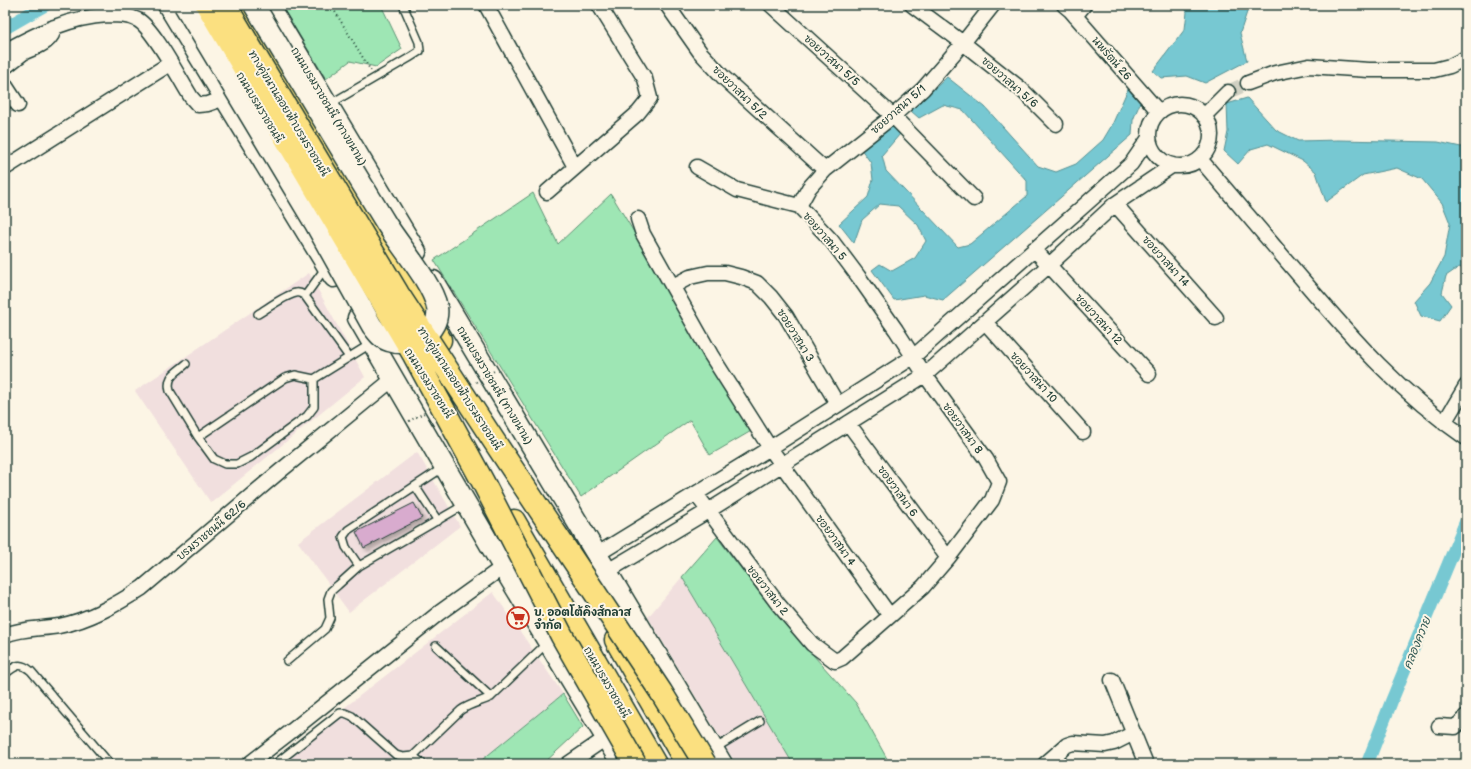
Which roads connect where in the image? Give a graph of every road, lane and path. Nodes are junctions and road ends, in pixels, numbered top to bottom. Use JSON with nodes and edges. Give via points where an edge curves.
{"nodes":[{"id":1,"x":168,"y":5,"type":"edge"},
{"id":2,"x":184,"y":5,"type":"edge"},
{"id":3,"x":198,"y":5,"type":"edge"},
{"id":4,"x":207,"y":5,"type":"edge"},
{"id":5,"x":226,"y":5,"type":"edge"},
{"id":6,"x":238,"y":5,"type":"edge"},
{"id":7,"x":254,"y":5,"type":"edge"},
{"id":8,"x":268,"y":5,"type":"edge"},
{"id":9,"x":331,"y":5,"type":"edge"},
{"id":10,"x":403,"y":5,"type":"edge"},
{"id":11,"x":486,"y":5,"type":"edge"},
{"id":12,"x":599,"y":5,"type":"edge"},
{"id":13,"x":771,"y":5,"type":"edge"},
{"id":14,"x":912,"y":5,"type":"edge"},
{"id":15,"x":993,"y":5,"type":"edge"},
{"id":16,"x":1064,"y":5,"type":"edge"},
{"id":17,"x":672,"y":7,"type":"edge"},
{"id":18,"x":1080,"y":10,"type":"edge"},
{"id":19,"x":963,"y":43,"type":"junction"},
{"id":20,"x":22,"y":48,"type":"junction"},
{"id":21,"x":5,"y":51,"type":"edge"},
{"id":22,"x":1466,"y":58,"type":"edge"},
{"id":23,"x":170,"y":63,"type":"junction"},
{"id":24,"x":5,"y":67,"type":"edge"},
{"id":25,"x":375,"y":78,"type":"junction"},
{"id":26,"x":1248,"y":83,"type":"tunnel mouth"},
{"id":27,"x":5,"y":86,"type":"edge"},
{"id":28,"x":1228,"y":92,"type":"tunnel mouth"},
{"id":29,"x":225,"y":98,"type":"junction"},
{"id":30,"x":18,"y":106,"type":"dead end"},
{"id":31,"x":328,"y":106,"type":"junction"},
{"id":32,"x":1159,"y":112,"type":"junction"},
{"id":33,"x":893,"y":116,"type":"junction"},
{"id":34,"x":1204,"y":116,"type":"junction"},
{"id":35,"x":1056,"y":124,"type":"dead end"},
{"id":36,"x":1149,"y":138,"type":"junction"},
{"id":37,"x":1200,"y":159,"type":"junction"},
{"id":38,"x":1173,"y":165,"type":"junction"},
{"id":39,"x":576,"y":167,"type":"junction"},
{"id":40,"x":697,"y":167,"type":"dead end"},
{"id":41,"x":5,"y":168,"type":"edge"},
{"id":42,"x":825,"y":170,"type":"junction"},
{"id":43,"x":547,"y":192,"type":"dead end"},
{"id":44,"x":974,"y":199,"type":"dead end"},
{"id":45,"x":1115,"y":204,"type":"junction"},
{"id":46,"x":799,"y":206,"type":"junction"},
{"id":47,"x":638,"y":219,"type":"dead end"},
{"id":48,"x":1034,"y":249,"type":"junction"},
{"id":49,"x":1049,"y":265,"type":"junction"},
{"id":50,"x":328,"y":266,"type":"junction"},
{"id":51,"x":673,"y":286,"type":"junction"},
{"id":52,"x":305,"y":296,"type":"junction"},
{"id":53,"x":258,"y":314,"type":"dead end"},
{"id":54,"x":1216,"y":318,"type":"dead end"},
{"id":55,"x":985,"y":322,"type":"junction"},
{"id":56,"x":372,"y":343,"type":"junction"},
{"id":57,"x":349,"y":357,"type":"junction"},
{"id":58,"x":913,"y":357,"type":"junction"},
{"id":59,"x":186,"y":364,"type":"dead end"},
{"id":60,"x":1149,"y":374,"type":"dead end"},
{"id":61,"x":925,"y":375,"type":"junction"},
{"id":62,"x":314,"y":379,"type":"junction"},
{"id":63,"x":393,"y":379,"type":"junction"},
{"id":64,"x":1466,"y":386,"type":"edge"},
{"id":65,"x":838,"y":405,"type":"junction"},
{"id":66,"x":848,"y":423,"type":"junction"},
{"id":67,"x":1444,"y":423,"type":"junction"},
{"id":68,"x":1083,"y":432,"type":"dead end"},
{"id":69,"x":198,"y":437,"type":"junction"},
{"id":70,"x":1466,"y":438,"type":"edge"},
{"id":71,"x":770,"y":448,"type":"junction"},
{"id":72,"x":781,"y":465,"type":"junction"},
{"id":73,"x":444,"y":466,"type":"junction"},
{"id":74,"x":415,"y":486,"type":"junction"},
{"id":75,"x":696,"y":494,"type":"junction"},
{"id":76,"x":466,"y":504,"type":"junction"},
{"id":77,"x":708,"y":511,"type":"junction"},
{"id":78,"x":438,"y":521,"type":"junction"},
{"id":79,"x":596,"y":555,"type":"junction"},
{"id":80,"x":948,"y":558,"type":"junction"},
{"id":81,"x":359,"y":566,"type":"junction"},
{"id":82,"x":503,"y":567,"type":"junction"},
{"id":83,"x":606,"y":572,"type":"junction"},
{"id":84,"x":890,"y":616,"type":"junction"},
{"id":85,"x":5,"y":635,"type":"edge"},
{"id":86,"x":548,"y":642,"type":"junction"},
{"id":87,"x":436,"y":646,"type":"dead end"},
{"id":88,"x":286,"y":661,"type":"dead end"},
{"id":89,"x":5,"y":674,"type":"edge"},
{"id":90,"x":1112,"y":680,"type":"dead end"},
{"id":91,"x":491,"y":696,"type":"junction"},
{"id":92,"x":1466,"y":716,"type":"edge"},
{"id":93,"x":760,"y":721,"type":"dead end"},
{"id":94,"x":1439,"y":726,"type":"dead end"},
{"id":95,"x":1134,"y":733,"type":"junction"},
{"id":96,"x":606,"y":738,"type":"junction"},
{"id":97,"x":413,"y":756,"type":"junction"},
{"id":98,"x":714,"y":759,"type":"edge"},
{"id":99,"x":110,"y":764,"type":"edge"},
{"id":100,"x":249,"y":764,"type":"edge"},
{"id":101,"x":275,"y":764,"type":"edge"},
{"id":102,"x":422,"y":764,"type":"edge"},
{"id":103,"x":568,"y":764,"type":"edge"},
{"id":104,"x":622,"y":764,"type":"edge"},
{"id":105,"x":635,"y":764,"type":"edge"},
{"id":106,"x":655,"y":764,"type":"edge"},
{"id":107,"x":687,"y":764,"type":"edge"},
{"id":108,"x":1045,"y":764,"type":"edge"},
{"id":109,"x":1146,"y":764,"type":"edge"}],
"edges":[{"from":1,"to":29,"type":"main road"},
{"from":2,"to":7,"type":"main road","bridge":true,"via":[[314,222],[372,326],[380,337],[389,342],[402,344],[423,337],[436,319],[434,298]]},
{"from":3,"to":106,"type":"main road","name":"ถนนบรมราชชนนี","via":[[501,499]]},
{"from":4,"to":105,"type":"main road","name":"ทางคู่ขนานลอยฟ้าบรมราชชนนี","bridge":true,"via":[[414,355],[562,636]]},
{"from":5,"to":98,"type":"main road","name":"ทางคู่ขนานลอยฟ้าบรมราชชนนี","bridge":true,"via":[[398,294],[466,400],[661,692]]},
{"from":6,"to":107,"type":"main road","via":[[523,477]]},
{"from":8,"to":31,"type":"main road","name":"ถนนบรมราชชนนี (ทางขนาน)"},
{"from":9,"to":25,"type":"path"},
{"from":10,"to":25,"type":"lane","via":[[420,50]]},
{"from":11,"to":39,"type":"street"},
{"from":12,"to":39,"type":"street","via":[[645,79],[650,98],[638,113]]},
{"from":13,"to":33,"type":"street","name":"ซอยวาสนา 5/5"},
{"from":14,"to":19,"type":"street","name":"ซอยวาสนา 5/6"},
{"from":15,"to":19,"type":"street","name":"ซอยวาสนา 5/1"},
{"from":16,"to":18,"type":"street","name":"นพรัตน์ 26"},
{"from":17,"to":42,"type":"street","name":"ซอยวาสนา 5/2","via":[[700,52],[724,78]]},
{"from":18,"to":32,"type":"street","name":"นพรัตน์ 26"},
{"from":19,"to":33,"type":"street","name":"ซอยวาสนา 5/1","via":[[923,88]]},
{"from":19,"to":35,"type":"street","name":"ซอยวาสนา 5/6","via":[[1021,89]]},
{"from":20,"to":21,"type":"street"},
{"from":20,"to":23,"type":"street","via":[[54,27],[78,19],[122,15],[138,20],[152,34]]},
{"from":20,"to":24,"type":"street"},
{"from":22,"to":26,"type":"street","via":[[1434,70],[1369,70],[1309,66],[1275,73]]},
{"from":23,"to":29,"type":"street","via":[[198,105]]},
{"from":23,"to":41,"type":"street"},
{"from":25,"to":31,"type":"lane"},
{"from":27,"to":30,"type":"street"},
{"from":28,"to":34,"type":"street"},
{"from":29,"to":50,"type":"main road"},
{"from":31,"to":79,"type":"main road","name":"ถนนบรมราชชนนี (ทางขนาน)"},
{"from":32,"to":34,"type":"street","via":[[1166,107],[1185,104]]},
{"from":32,"to":36,"type":"street","via":[[1151,124]]},
{"from":33,"to":42,"type":"street","name":"ซอยวาสนา 5/1"},
{"from":33,"to":44,"type":"street","name":"ซอยวาสนา 5/5"},
{"from":34,"to":37,"type":"street","via":[[1211,132],[1210,142]]},
{"from":36,"to":38,"type":"street","via":[[1156,155]]},
{"from":36,"to":48,"type":"street","via":[[1131,164]]},
{"from":37,"to":38,"type":"street","via":[[1191,164]]},
{"from":37,"to":67,"type":"street","via":[[1350,336],[1378,366]]},
{"from":38,"to":45,"type":"street"},
{"from":39,"to":43,"type":"street"},
{"from":40,"to":46,"type":"street","name":"ซอยวาสนา 5","via":[[736,190]]},
{"from":42,"to":46,"type":"street","name":"ซอยวาสนา 5/1","via":[[809,188]]},
{"from":45,"to":49,"type":"street"},
{"from":45,"to":54,"type":"street","name":"ซอยวาสนา 14"},
{"from":46,"to":58,"type":"street","name":"ซอยวาสนา 5","via":[[831,240]]},
{"from":47,"to":51,"type":"street","name":"ซอยวาสนา 4","via":[[643,234]]},
{"from":48,"to":49,"type":"street","name":"ซอยวาสนา 12"},
{"from":48,"to":58,"type":"street"},
{"from":49,"to":55,"type":"street"},
{"from":49,"to":60,"type":"street","name":"ซอยวาสนา 12"},
{"from":50,"to":52,"type":"lane"},
{"from":50,"to":56,"type":"main road"},
{"from":51,"to":65,"type":"street","name":"ซอยวาสนา 3","via":[[690,277],[708,273],[725,273],[757,283],[786,316]]},
{"from":51,"to":71,"type":"street","name":"ซอยวาสนา 4","via":[[711,355]]},
{"from":52,"to":53,"type":"lane","via":[[295,293]]},
{"from":52,"to":57,"type":"lane"},
{"from":55,"to":61,"type":"street"},
{"from":55,"to":68,"type":"street","name":"ซอยวาสนา 10"},
{"from":56,"to":57,"type":"lane"},
{"from":56,"to":63,"type":"main road"},
{"from":57,"to":62,"type":"lane"},
{"from":58,"to":61,"type":"street","name":"ซอยวาสนา 5"},
{"from":58,"to":65,"type":"street"},
{"from":59,"to":69,"type":"lane","via":[[168,383],[170,392]]},
{"from":61,"to":66,"type":"street"},
{"from":61,"to":80,"type":"street","name":"ซอยวาสนา 8","via":[[986,459],[999,482],[992,500]]},
{"from":62,"to":69,"type":"lane","via":[[295,376],[284,378]]},
{"from":62,"to":69,"type":"lane","via":[[314,407],[306,416],[251,457],[237,464],[226,464],[214,459]]},
{"from":63,"to":73,"type":"main road"},
{"from":63,"to":85,"type":"street","name":"บรมราชชนนี 62/6","via":[[121,602],[89,618],[60,626],[15,631]]},
{"from":64,"to":67,"type":"street"},
{"from":65,"to":71,"type":"street"},
{"from":66,"to":72,"type":"street"},
{"from":66,"to":80,"type":"street","name":"ซอยวาสนา 6"},
{"from":67,"to":70,"type":"street"},
{"from":71,"to":72,"type":"street","name":"ซอยวาสนา 4"},
{"from":71,"to":75,"type":"street"},
{"from":72,"to":77,"type":"street"},
{"from":72,"to":84,"type":"street","name":"ซอยวาสนา 4"},
{"from":73,"to":74,"type":"lane"},
{"from":73,"to":76,"type":"main road"},
{"from":74,"to":78,"type":"lane"},
{"from":74,"to":81,"type":"lane","via":[[348,530],[343,536],[346,547]]},
{"from":75,"to":77,"type":"street","name":"ซอยวาสนา 2"},
{"from":75,"to":79,"type":"street"},
{"from":76,"to":78,"type":"lane"},
{"from":76,"to":82,"type":"main road"},
{"from":77,"to":83,"type":"street"},
{"from":77,"to":84,"type":"street","name":"ซอยวาสนา 2","via":[[778,604],[812,644],[835,661],[842,658]]},
{"from":78,"to":81,"type":"lane"},
{"from":79,"to":83,"type":"main road","name":"ถนนบรมราชชนนี (ทางขนาน)"},
{"from":80,"to":84,"type":"street","via":[[923,587]]},
{"from":81,"to":88,"type":"lane","via":[[331,591],[328,599],[330,618],[325,629]]},
{"from":82,"to":86,"type":"main road"},
{"from":82,"to":100,"type":"street","via":[[439,613]]},
{"from":83,"to":98,"type":"main road","name":"ถนนบรมราชชนนี (ทางขนาน)"},
{"from":86,"to":91,"type":"lane"},
{"from":86,"to":96,"type":"main road"},
{"from":87,"to":91,"type":"lane"},
{"from":89,"to":99,"type":"lane","via":[[24,665]]},
{"from":90,"to":95,"type":"street"},
{"from":91,"to":97,"type":"lane","via":[[461,710]]},
{"from":92,"to":94,"type":"street","via":[[1455,727]]},
{"from":93,"to":98,"type":"lane"},
{"from":95,"to":108,"type":"street","via":[[1105,745],[1066,745]]},
{"from":95,"to":109,"type":"street"},
{"from":96,"to":103,"type":"street"},
{"from":96,"to":104,"type":"main road"},
{"from":97,"to":101,"type":"lane","via":[[396,755],[352,716],[340,713]]},
{"from":97,"to":102,"type":"lane"}]}
